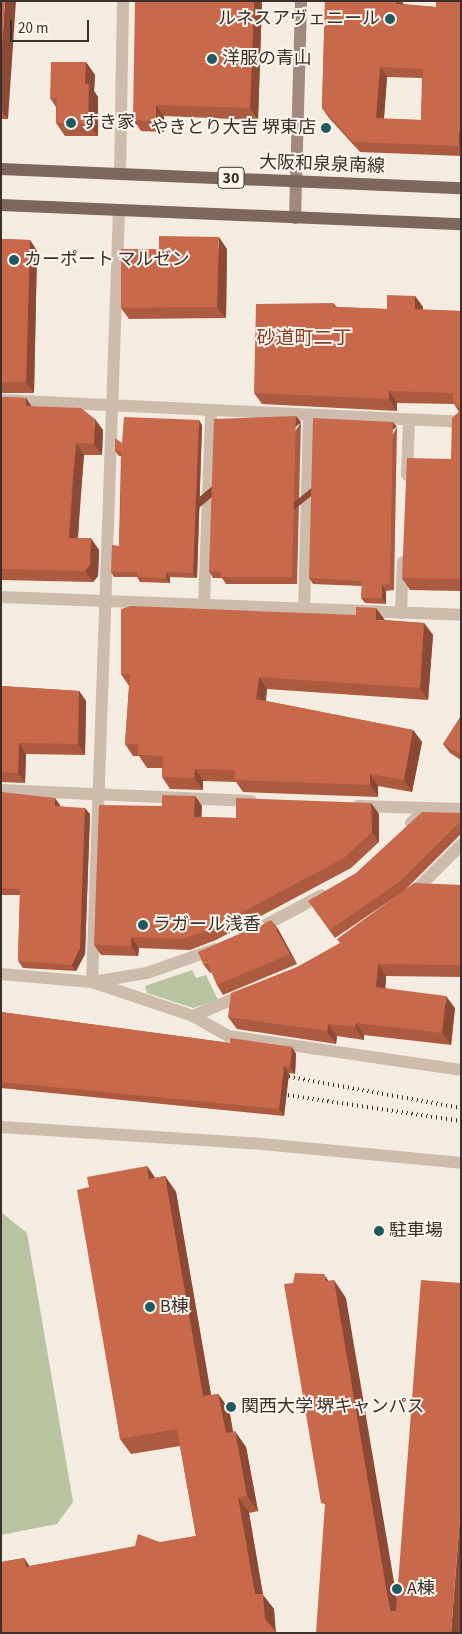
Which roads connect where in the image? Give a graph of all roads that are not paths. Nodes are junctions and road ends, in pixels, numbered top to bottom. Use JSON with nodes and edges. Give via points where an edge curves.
{"nodes":[{"id":1,"x":123,"y":1,"type":"edge"},
{"id":2,"x":301,"y":1,"type":"edge"},
{"id":3,"x":1,"y":169,"type":"edge"},
{"id":4,"x":120,"y":173,"type":"junction"},
{"id":5,"x":297,"y":182,"type":"junction"},
{"id":6,"x":461,"y":188,"type":"edge"},
{"id":7,"x":1,"y":205,"type":"edge"},
{"id":8,"x":120,"y":210,"type":"junction"},
{"id":9,"x":295,"y":218,"type":"junction"},
{"id":10,"x":461,"y":224,"type":"edge"},
{"id":11,"x":1,"y":400,"type":"edge"},
{"id":12,"x":113,"y":406,"type":"junction"},
{"id":13,"x":211,"y":410,"type":"junction"},
{"id":14,"x":309,"y":415,"type":"junction"},
{"id":15,"x":409,"y":420,"type":"junction"},
{"id":16,"x":461,"y":422,"type":"edge"},
{"id":17,"x":406,"y":487,"type":"edge"},
{"id":18,"x":404,"y":545,"type":"edge"},
{"id":19,"x":1,"y":597,"type":"edge"},
{"id":20,"x":104,"y":602,"type":"junction"},
{"id":21,"x":204,"y":606,"type":"junction"},
{"id":22,"x":304,"y":609,"type":"junction"},
{"id":23,"x":401,"y":613,"type":"junction"},
{"id":24,"x":461,"y":615,"type":"edge"},
{"id":25,"x":1,"y":790,"type":"edge"},
{"id":26,"x":98,"y":794,"type":"junction"},
{"id":27,"x":267,"y":802,"type":"edge"},
{"id":28,"x":347,"y":806,"type":"edge"},
{"id":29,"x":426,"y":809,"type":"junction"},
{"id":30,"x":461,"y":809,"type":"edge"},
{"id":31,"x":398,"y":836,"type":"edge"},
{"id":32,"x":461,"y":845,"type":"edge"},
{"id":33,"x":332,"y":889,"type":"edge"},
{"id":34,"x":402,"y":902,"type":"edge"},
{"id":35,"x":243,"y":936,"type":"edge"},
{"id":36,"x":227,"y":944,"type":"edge"},
{"id":37,"x":1,"y":974,"type":"edge"},
{"id":38,"x":92,"y":982,"type":"junction"},
{"id":39,"x":258,"y":989,"type":"edge"},
{"id":40,"x":194,"y":1016,"type":"junction"},
{"id":41,"x":461,"y":1070,"type":"edge"},
{"id":42,"x":1,"y":1127,"type":"edge"},
{"id":43,"x":461,"y":1163,"type":"edge"}],
"edges":[{"from":1,"to":4,"type":"street"},
{"from":2,"to":5,"type":"street"},
{"from":3,"to":4,"type":"main road","name":"大阪和泉泉南線","number":"30"},
{"from":4,"to":5,"type":"main road","name":"大阪和泉泉南線","number":"30"},
{"from":5,"to":6,"type":"main road","name":"大阪和泉泉南線","number":"30"},
{"from":5,"to":9,"type":"street"},
{"from":7,"to":8,"type":"main road","number":"30"},
{"from":8,"to":9,"type":"main road","number":"30"},
{"from":8,"to":12,"type":"street"},
{"from":9,"to":10,"type":"main road","number":"30"},
{"from":11,"to":12,"type":"street"},
{"from":12,"to":13,"type":"street"},
{"from":12,"to":20,"type":"street"},
{"from":13,"to":14,"type":"street"},
{"from":13,"to":21,"type":"street"},
{"from":14,"to":15,"type":"street"},
{"from":14,"to":22,"type":"street"},
{"from":15,"to":16,"type":"street"},
{"from":15,"to":17,"type":"street"},
{"from":18,"to":23,"type":"street"},
{"from":19,"to":20,"type":"street"},
{"from":20,"to":21,"type":"street"},
{"from":20,"to":26,"type":"street"},
{"from":21,"to":22,"type":"street"},
{"from":22,"to":23,"type":"street"},
{"from":23,"to":24,"type":"street"},
{"from":25,"to":26,"type":"street"},
{"from":26,"to":27,"type":"street"},
{"from":26,"to":38,"type":"street"},
{"from":28,"to":29,"type":"street"},
{"from":29,"to":30,"type":"street"},
{"from":29,"to":31,"type":"street"},
{"from":32,"to":34,"type":"street"},
{"from":33,"to":35,"type":"street"},
{"from":36,"to":38,"type":"street","via":[[147,974]]},
{"from":37,"to":38,"type":"street"},
{"from":38,"to":40,"type":"street"},
{"from":39,"to":40,"type":"street"},
{"from":40,"to":41,"type":"street","via":[[228,1036]]},
{"from":42,"to":43,"type":"street","via":[[251,1143]]}]}
